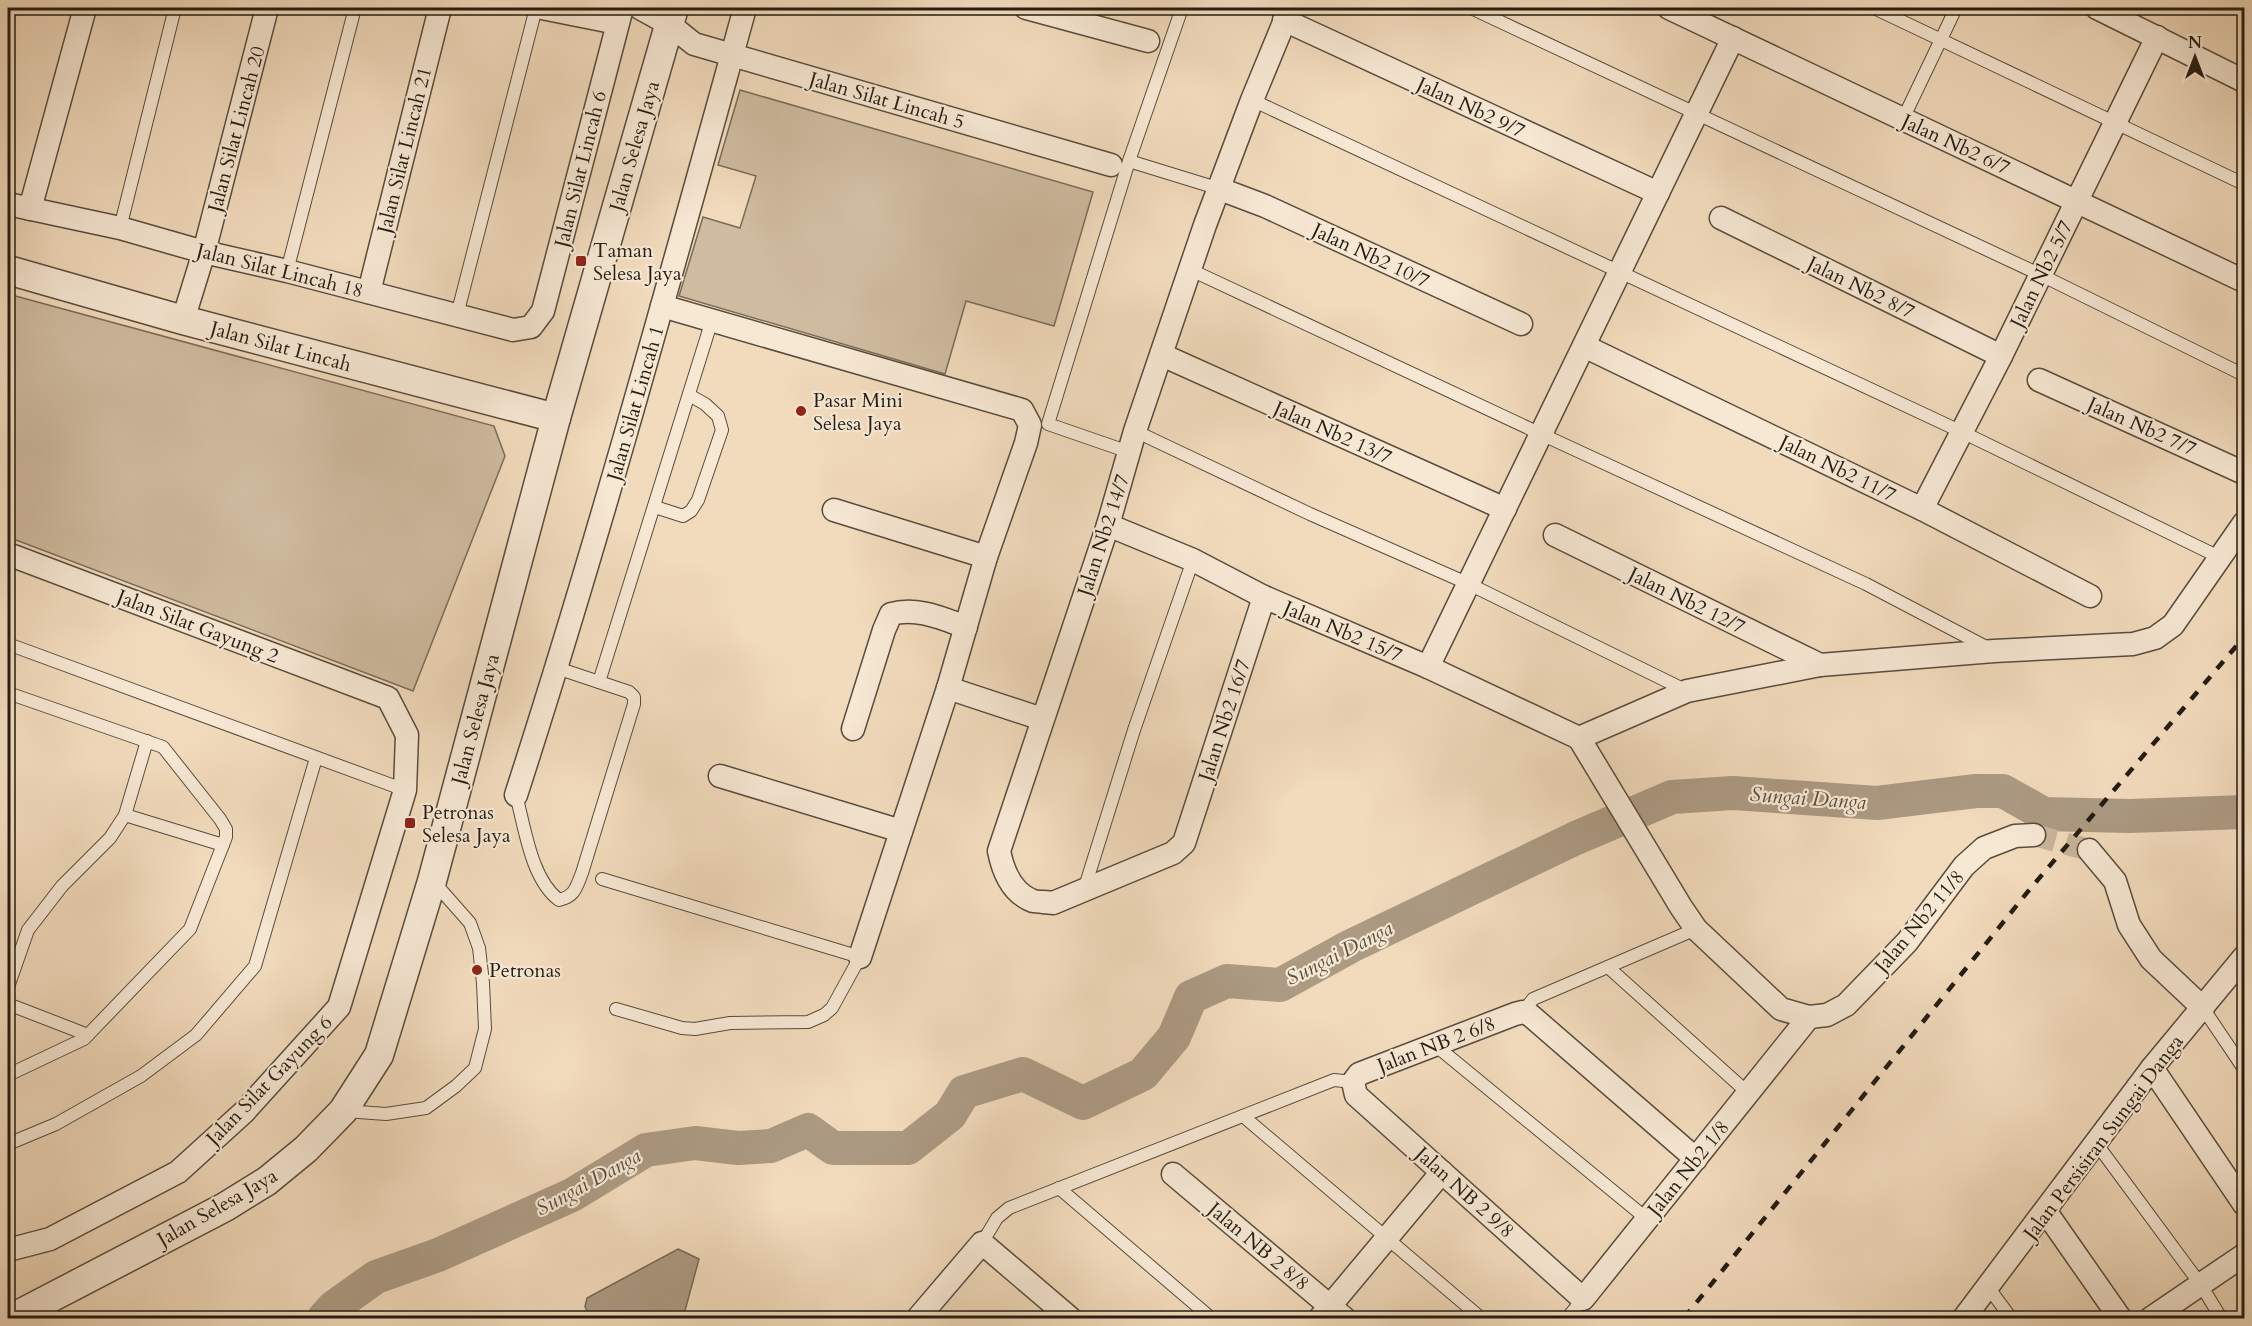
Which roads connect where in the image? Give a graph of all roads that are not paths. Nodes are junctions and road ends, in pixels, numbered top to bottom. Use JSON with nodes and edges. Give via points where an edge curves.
{"nodes":[{"id":1,"x":85,"y":8,"type":"edge"},
{"id":2,"x":175,"y":8,"type":"edge"},
{"id":3,"x":267,"y":8,"type":"edge"},
{"id":4,"x":355,"y":8,"type":"edge"},
{"id":5,"x":440,"y":8,"type":"edge"},
{"id":6,"x":536,"y":8,"type":"edge"},
{"id":7,"x":542,"y":8,"type":"edge"},
{"id":8,"x":640,"y":8,"type":"edge"},
{"id":9,"x":745,"y":8,"type":"edge"},
{"id":10,"x":1026,"y":8,"type":"edge"},
{"id":11,"x":1182,"y":8,"type":"edge"},
{"id":12,"x":1471,"y":8,"type":"edge"},
{"id":13,"x":1668,"y":8,"type":"edge"},
{"id":14,"x":1874,"y":8,"type":"edge"},
{"id":15,"x":1956,"y":8,"type":"edge"},
{"id":16,"x":2097,"y":8,"type":"edge"},
{"id":17,"x":1287,"y":14,"type":"edge"},
{"id":18,"x":619,"y":15,"type":"edge"},
{"id":19,"x":672,"y":16,"type":"edge"},
{"id":20,"x":2157,"y":37,"type":"junction"},
{"id":21,"x":1733,"y":38,"type":"junction"},
{"id":22,"x":1941,"y":40,"type":"junction"},
{"id":23,"x":1148,"y":41,"type":"dead end"},
{"id":24,"x":732,"y":56,"type":"junction"},
{"id":25,"x":2244,"y":81,"type":"edge"},
{"id":26,"x":1252,"y":100,"type":"junction"},
{"id":27,"x":1696,"y":115,"type":"junction"},
{"id":28,"x":1903,"y":119,"type":"junction"},
{"id":29,"x":2114,"y":123,"type":"junction"},
{"id":30,"x":1120,"y":163,"type":"junction"},
{"id":31,"x":2244,"y":184,"type":"edge"},
{"id":32,"x":1220,"y":189,"type":"junction"},
{"id":33,"x":1658,"y":193,"type":"junction"},
{"id":34,"x":2076,"y":201,"type":"junction"},
{"id":35,"x":8,"y":204,"type":"edge"},
{"id":36,"x":30,"y":209,"type":"junction"},
{"id":37,"x":1721,"y":218,"type":"dead end"},
{"id":38,"x":120,"y":228,"type":"junction"},
{"id":39,"x":204,"y":252,"type":"junction"},
{"id":40,"x":8,"y":270,"type":"edge"},
{"id":41,"x":1191,"y":270,"type":"junction"},
{"id":42,"x":287,"y":271,"type":"junction"},
{"id":43,"x":1620,"y":271,"type":"junction"},
{"id":44,"x":2041,"y":275,"type":"junction"},
{"id":45,"x":2244,"y":281,"type":"edge"},
{"id":46,"x":369,"y":292,"type":"junction"},
{"id":47,"x":662,"y":306,"type":"junction"},
{"id":48,"x":457,"y":315,"type":"junction"},
{"id":49,"x":183,"y":320,"type":"junction"},
{"id":50,"x":712,"y":320,"type":"junction"},
{"id":51,"x":1521,"y":324,"type":"dead end"},
{"id":52,"x":531,"y":327,"type":"joint"},
{"id":53,"x":1584,"y":346,"type":"junction"},
{"id":54,"x":1162,"y":355,"type":"junction"},
{"id":55,"x":2001,"y":356,"type":"junction"},
{"id":56,"x":2244,"y":375,"type":"edge"},
{"id":57,"x":2039,"y":380,"type":"dead end"},
{"id":58,"x":689,"y":395,"type":"junction"},
{"id":59,"x":556,"y":418,"type":"junction"},
{"id":60,"x":1962,"y":432,"type":"junction"},
{"id":61,"x":1541,"y":434,"type":"junction"},
{"id":62,"x":1132,"y":441,"type":"junction"},
{"id":63,"x":2244,"y":473,"type":"edge"},
{"id":64,"x":655,"y":507,"type":"junction"},
{"id":65,"x":1505,"y":509,"type":"junction"},
{"id":66,"x":1922,"y":509,"type":"junction"},
{"id":67,"x":834,"y":510,"type":"dead end"},
{"id":68,"x":2244,"y":523,"type":"edge"},
{"id":69,"x":1108,"y":525,"type":"junction"},
{"id":70,"x":1554,"y":535,"type":"dead end"},
{"id":71,"x":8,"y":554,"type":"edge"},
{"id":72,"x":986,"y":557,"type":"junction"},
{"id":73,"x":2219,"y":557,"type":"junction"},
{"id":74,"x":1193,"y":560,"type":"junction"},
{"id":75,"x":1469,"y":584,"type":"junction"},
{"id":76,"x":2090,"y":596,"type":"dead end"},
{"id":77,"x":1264,"y":597,"type":"junction"},
{"id":78,"x":966,"y":627,"type":"junction"},
{"id":79,"x":8,"y":644,"type":"edge"},
{"id":80,"x":1994,"y":651,"type":"junction"},
{"id":81,"x":1820,"y":665,"type":"junction"},
{"id":82,"x":1428,"y":667,"type":"junction"},
{"id":83,"x":557,"y":668,"type":"junction"},
{"id":84,"x":599,"y":682,"type":"junction"},
{"id":85,"x":948,"y":688,"type":"junction"},
{"id":86,"x":1687,"y":691,"type":"junction"},
{"id":87,"x":8,"y":693,"type":"edge"},
{"id":88,"x":388,"y":698,"type":"joint"},
{"id":89,"x":1042,"y":719,"type":"junction"},
{"id":90,"x":853,"y":729,"type":"dead end"},
{"id":91,"x":1579,"y":738,"type":"junction"},
{"id":92,"x":147,"y":741,"type":"junction"},
{"id":93,"x":316,"y":758,"type":"junction"},
{"id":94,"x":720,"y":776,"type":"dead end"},
{"id":95,"x":405,"y":790,"type":"junction"},
{"id":96,"x":516,"y":795,"type":"joint"},
{"id":97,"x":125,"y":815,"type":"junction"},
{"id":98,"x":901,"y":831,"type":"junction"},
{"id":99,"x":2034,"y":835,"type":"tunnel mouth"},
{"id":100,"x":1184,"y":843,"type":"joint"},
{"id":101,"x":223,"y":845,"type":"junction"},
{"id":102,"x":2089,"y":850,"type":"tunnel mouth"},
{"id":103,"x":602,"y":879,"type":"dead end"},
{"id":104,"x":432,"y":880,"type":"junction"},
{"id":105,"x":1084,"y":890,"type":"junction"},
{"id":106,"x":1696,"y":929,"type":"junction"},
{"id":107,"x":860,"y":957,"type":"junction"},
{"id":108,"x":2244,"y":957,"type":"edge"},
{"id":109,"x":1608,"y":967,"type":"junction"},
{"id":110,"x":10,"y":972,"type":"edge"},
{"id":111,"x":8,"y":987,"type":"edge"},
{"id":112,"x":8,"y":1004,"type":"edge"},
{"id":113,"x":2203,"y":1008,"type":"junction"},
{"id":114,"x":616,"y":1009,"type":"dead end"},
{"id":115,"x":1523,"y":1012,"type":"junction"},
{"id":116,"x":1809,"y":1017,"type":"junction"},
{"id":117,"x":88,"y":1035,"type":"junction"},
{"id":118,"x":1435,"y":1045,"type":"junction"},
{"id":119,"x":2152,"y":1068,"type":"junction"},
{"id":120,"x":2244,"y":1069,"type":"edge"},
{"id":121,"x":8,"y":1075,"type":"edge"},
{"id":122,"x":1353,"y":1082,"type":"junction"},
{"id":123,"x":1748,"y":1093,"type":"junction"},
{"id":124,"x":343,"y":1111,"type":"junction"},
{"id":125,"x":1243,"y":1116,"type":"junction"},
{"id":126,"x":2096,"y":1143,"type":"junction"},
{"id":127,"x":8,"y":1144,"type":"edge"},
{"id":128,"x":1696,"y":1159,"type":"junction"},
{"id":129,"x":1443,"y":1172,"type":"junction"},
{"id":130,"x":1173,"y":1174,"type":"dead end"},
{"id":131,"x":1059,"y":1188,"type":"junction"},
{"id":132,"x":2244,"y":1204,"type":"edge"},
{"id":133,"x":2046,"y":1212,"type":"junction"},
{"id":134,"x":1647,"y":1219,"type":"junction"},
{"id":135,"x":1387,"y":1239,"type":"junction"},
{"id":136,"x":982,"y":1243,"type":"junction"},
{"id":137,"x":8,"y":1250,"type":"edge"},
{"id":138,"x":2244,"y":1255,"type":"edge"},
{"id":139,"x":2201,"y":1285,"type":"junction"},
{"id":140,"x":1988,"y":1287,"type":"junction"},
{"id":141,"x":1584,"y":1299,"type":"junction"},
{"id":142,"x":1331,"y":1315,"type":"edge"},
{"id":143,"x":924,"y":1316,"type":"edge"},
{"id":144,"x":12,"y":1318,"type":"edge"},
{"id":145,"x":1070,"y":1318,"type":"edge"},
{"id":146,"x":1211,"y":1318,"type":"edge"},
{"id":147,"x":1481,"y":1318,"type":"edge"},
{"id":148,"x":1567,"y":1318,"type":"edge"},
{"id":149,"x":1964,"y":1318,"type":"edge"},
{"id":150,"x":2011,"y":1318,"type":"edge"},
{"id":151,"x":2120,"y":1318,"type":"edge"},
{"id":152,"x":2151,"y":1318,"type":"edge"},
{"id":153,"x":2221,"y":1318,"type":"edge"}],
"edges":[{"from":1,"to":36,"type":"street"},
{"from":2,"to":38,"type":"lane"},
{"from":3,"to":39,"type":"street","name":"Jalan Silat Lincah 20"},
{"from":4,"to":42,"type":"lane"},
{"from":5,"to":46,"type":"street","name":"Jalan Silat Lincah 21"},
{"from":6,"to":48,"type":"lane"},
{"from":7,"to":18,"type":"street"},
{"from":8,"to":19,"type":"street"},
{"from":9,"to":24,"type":"street","name":"Jalan Silat Lincah 1"},
{"from":10,"to":23,"type":"street"},
{"from":11,"to":30,"type":"lane"},
{"from":12,"to":27,"type":"lane"},
{"from":13,"to":21,"type":"street","name":"Jalan Nb2 6/7"},
{"from":14,"to":22,"type":"lane"},
{"from":15,"to":22,"type":"lane"},
{"from":16,"to":20,"type":"street"},
{"from":17,"to":26,"type":"street","name":"Jalan Nb2 14/7"},
{"from":17,"to":33,"type":"street","name":"Jalan Nb2 9/7"},
{"from":18,"to":52,"type":"street","name":"Jalan Silat Lincah 6","via":[[543,311]]},
{"from":19,"to":24,"type":"street","name":"Jalan Silat Lincah 5","via":[[694,44]]},
{"from":19,"to":59,"type":"street","name":"Jalan Selesa Jaya"},
{"from":20,"to":25,"type":"street"},
{"from":20,"to":29,"type":"street","name":"Jalan Nb2 5/7"},
{"from":21,"to":27,"type":"street"},
{"from":21,"to":28,"type":"street","name":"Jalan Nb2 6/7"},
{"from":22,"to":28,"type":"lane"},
{"from":22,"to":29,"type":"lane"},
{"from":24,"to":30,"type":"street","name":"Jalan Silat Lincah 5"},
{"from":24,"to":47,"type":"street","name":"Jalan Silat Lincah 1"},
{"from":26,"to":32,"type":"street","name":"Jalan Nb2 14/7"},
{"from":26,"to":43,"type":"lane"},
{"from":27,"to":33,"type":"street"},
{"from":27,"to":44,"type":"lane"},
{"from":28,"to":34,"type":"street","name":"Jalan Nb2 6/7"},
{"from":29,"to":31,"type":"lane"},
{"from":29,"to":34,"type":"street","name":"Jalan Nb2 5/7"},
{"from":30,"to":32,"type":"lane"},
{"from":30,"to":62,"type":"lane","via":[[1048,424]]},
{"from":32,"to":41,"type":"street","name":"Jalan Nb2 14/7"},
{"from":32,"to":51,"type":"street","name":"Jalan Nb2 10/7"},
{"from":33,"to":43,"type":"street"},
{"from":34,"to":44,"type":"street","name":"Jalan Nb2 5/7"},
{"from":34,"to":45,"type":"street","name":"Jalan Nb2 6/7"},
{"from":35,"to":36,"type":"street","name":"Jalan Silat Lincah 18"},
{"from":36,"to":38,"type":"street","name":"Jalan Silat Lincah 18"},
{"from":37,"to":55,"type":"street","name":"Jalan Nb2 8/7"},
{"from":38,"to":39,"type":"street","name":"Jalan Silat Lincah 18"},
{"from":39,"to":42,"type":"street","name":"Jalan Silat Lincah 18"},
{"from":39,"to":49,"type":"street","name":"Jalan Silat Lincah 20"},
{"from":40,"to":49,"type":"street","name":"Jalan Silat Lincah"},
{"from":41,"to":54,"type":"street","name":"Jalan Nb2 14/7"},
{"from":41,"to":61,"type":"lane"},
{"from":42,"to":46,"type":"street","name":"Jalan Silat Lincah 18"},
{"from":43,"to":53,"type":"street"},
{"from":43,"to":60,"type":"lane"},
{"from":44,"to":55,"type":"street","name":"Jalan Nb2 5/7"},
{"from":44,"to":56,"type":"lane"},
{"from":46,"to":48,"type":"street","name":"Jalan Silat Lincah 18"},
{"from":47,"to":50,"type":"street"},
{"from":47,"to":83,"type":"street","name":"Jalan Silat Lincah 1"},
{"from":48,"to":52,"type":"street","name":"Jalan Silat Lincah 18","via":[[513,330]]},
{"from":49,"to":59,"type":"street","name":"Jalan Silat Lincah"},
{"from":50,"to":58,"type":"lane"},
{"from":50,"to":72,"type":"street","via":[[1022,410],[1030,425],[1026,443]]},
{"from":53,"to":61,"type":"street"},
{"from":53,"to":66,"type":"street","name":"Jalan Nb2 11/7"},
{"from":54,"to":62,"type":"street","name":"Jalan Nb2 14/7"},
{"from":54,"to":65,"type":"street","name":"Jalan Nb2 13/7"},
{"from":55,"to":60,"type":"street","name":"Jalan Nb2 5/7"},
{"from":57,"to":63,"type":"street","name":"Jalan Nb2 7/7"},
{"from":58,"to":64,"type":"lane"},
{"from":58,"to":64,"type":"lane","via":[[718,416],[722,430],[691,510],[683,516]]},
{"from":59,"to":104,"type":"street","name":"Jalan Selesa Jaya"},
{"from":60,"to":66,"type":"street","name":"Jalan Nb2 5/7"},
{"from":60,"to":73,"type":"lane"},
{"from":61,"to":65,"type":"street"},
{"from":61,"to":80,"type":"lane","via":[[1866,584]]},
{"from":62,"to":69,"type":"street","name":"Jalan Nb2 14/7"},
{"from":62,"to":75,"type":"lane"},
{"from":64,"to":84,"type":"lane"},
{"from":65,"to":75,"type":"street"},
{"from":66,"to":76,"type":"street","name":"Jalan Nb2 11/7"},
{"from":67,"to":72,"type":"street"},
{"from":68,"to":73,"type":"street"},
{"from":69,"to":74,"type":"street","name":"Jalan Nb2 15/7"},
{"from":69,"to":89,"type":"street","name":"Jalan Nb2 14/7"},
{"from":70,"to":81,"type":"street","name":"Jalan Nb2 12/7"},
{"from":71,"to":88,"type":"street","name":"Jalan Silat Gayung 2"},
{"from":72,"to":78,"type":"street"},
{"from":73,"to":80,"type":"street","via":[[2173,625],[2156,638],[2133,644]]},
{"from":74,"to":77,"type":"street","name":"Jalan Nb2 15/7"},
{"from":74,"to":105,"type":"lane"},
{"from":75,"to":82,"type":"street"},
{"from":75,"to":86,"type":"lane"},
{"from":77,"to":82,"type":"street","name":"Jalan Nb2 15/7"},
{"from":77,"to":100,"type":"street","name":"Jalan Nb2 16/7"},
{"from":78,"to":85,"type":"street"},
{"from":78,"to":90,"type":"street","via":[[926,613],[905,610],[891,614]]},
{"from":79,"to":93,"type":"lane"},
{"from":80,"to":81,"type":"street"},
{"from":81,"to":86,"type":"street"},
{"from":82,"to":91,"type":"street","name":"Jalan Nb2 15/7"},
{"from":83,"to":84,"type":"lane"},
{"from":83,"to":96,"type":"street","name":"Jalan Silat Lincah 1"},
{"from":84,"to":96,"type":"lane","via":[[629,692],[634,704],[582,873],[569,897],[559,900],[548,892],[536,868]]},
{"from":85,"to":89,"type":"street"},
{"from":85,"to":98,"type":"street"},
{"from":86,"to":91,"type":"street"},
{"from":87,"to":92,"type":"lane"},
{"from":88,"to":95,"type":"street","name":"Jalan Silat Gayung 6","via":[[407,735]]},
{"from":89,"to":105,"type":"street","name":"Jalan Nb2 14/7","via":[[999,851],[1003,869],[1012,885],[1033,900],[1053,903]]},
{"from":91,"to":106,"type":"street"},
{"from":92,"to":97,"type":"lane"},
{"from":92,"to":101,"type":"lane","via":[[163,747],[220,819],[226,829]]},
{"from":93,"to":95,"type":"lane"},
{"from":93,"to":127,"type":"lane","via":[[255,966],[196,1035],[141,1076],[56,1124]]},
{"from":94,"to":98,"type":"street"},
{"from":95,"to":137,"type":"street","name":"Jalan Silat Gayung 6","via":[[339,1007],[244,1112],[178,1172],[50,1239]]},
{"from":97,"to":101,"type":"lane"},
{"from":97,"to":110,"type":"lane","via":[[110,838],[62,886],[28,930]]},
{"from":98,"to":107,"type":"street"},
{"from":99,"to":116,"type":"street","name":"Jalan Nb2 11/8","via":[[2015,836],[1984,848],[1964,866],[1907,942],[1846,1005],[1827,1015]]},
{"from":100,"to":105,"type":"street","name":"Jalan Nb2 14/7","via":[[1173,853]]},
{"from":101,"to":117,"type":"lane","via":[[190,929]]},
{"from":102,"to":113,"type":"street","via":[[2115,881],[2129,925],[2151,959]]},
{"from":103,"to":107,"type":"lane"},
{"from":104,"to":124,"type":"street","name":"Jalan Selesa Jaya","via":[[379,1055]]},
{"from":104,"to":124,"type":"lane","via":[[470,923],[479,948],[485,1029],[475,1068],[426,1108],[386,1114]]},
{"from":106,"to":109,"type":"lane"},
{"from":106,"to":116,"type":"street","via":[[1781,1009]]},
{"from":107,"to":114,"type":"lane","via":[[832,1008],[808,1022],[730,1023],[695,1029]]},
{"from":108,"to":113,"type":"street","name":"Jalan Persisiran Sungai Danga"},
{"from":109,"to":115,"type":"lane","via":[[1533,999]]},
{"from":109,"to":123,"type":"lane"},
{"from":110,"to":111,"type":"lane"},
{"from":112,"to":117,"type":"lane"},
{"from":113,"to":119,"type":"street","name":"Jalan Persisiran Sungai Danga"},
{"from":113,"to":120,"type":"lane"},
{"from":115,"to":118,"type":"street","name":"Jalan NB 2 6/8"},
{"from":115,"to":128,"type":"street"},
{"from":116,"to":123,"type":"street","name":"Jalan Nb2 1/8"},
{"from":117,"to":121,"type":"lane"},
{"from":118,"to":122,"type":"street","name":"Jalan NB 2 6/8","via":[[1359,1074]]},
{"from":118,"to":134,"type":"lane"},
{"from":119,"to":126,"type":"street","name":"Jalan Persisiran Sungai Danga"},
{"from":119,"to":132,"type":"street"},
{"from":122,"to":125,"type":"lane","via":[[1334,1080]]},
{"from":122,"to":129,"type":"street","name":"Jalan NB 2 9/8","via":[[1356,1095]]},
{"from":123,"to":128,"type":"street","name":"Jalan Nb2 1/8"},
{"from":124,"to":144,"type":"street","name":"Jalan Selesa Jaya","via":[[267,1181],[225,1207]]},
{"from":125,"to":131,"type":"lane"},
{"from":125,"to":135,"type":"lane"},
{"from":126,"to":133,"type":"street","name":"Jalan Persisiran Sungai Danga"},
{"from":126,"to":139,"type":"lane"},
{"from":128,"to":134,"type":"street","name":"Jalan Nb2 1/8"},
{"from":129,"to":135,"type":"street"},
{"from":129,"to":141,"type":"street","name":"Jalan NB 2 9/8"},
{"from":130,"to":142,"type":"street","name":"Jalan NB 2 8/8"},
{"from":131,"to":136,"type":"lane","via":[[1009,1208],[997,1218]]},
{"from":131,"to":146,"type":"lane"},
{"from":133,"to":140,"type":"street","name":"Jalan Persisiran Sungai Danga"},
{"from":133,"to":151,"type":"street"},
{"from":134,"to":141,"type":"street","name":"Jalan Nb2 1/8"},
{"from":135,"to":142,"type":"street"},
{"from":135,"to":147,"type":"lane"},
{"from":136,"to":143,"type":"street"},
{"from":136,"to":145,"type":"street"},
{"from":138,"to":139,"type":"street"},
{"from":139,"to":152,"type":"street"},
{"from":139,"to":153,"type":"lane"},
{"from":140,"to":149,"type":"street","name":"Jalan Persisiran Sungai Danga"},
{"from":140,"to":150,"type":"lane"},
{"from":141,"to":148,"type":"lane","name":"Jalan Nb2 1/8"}]}
